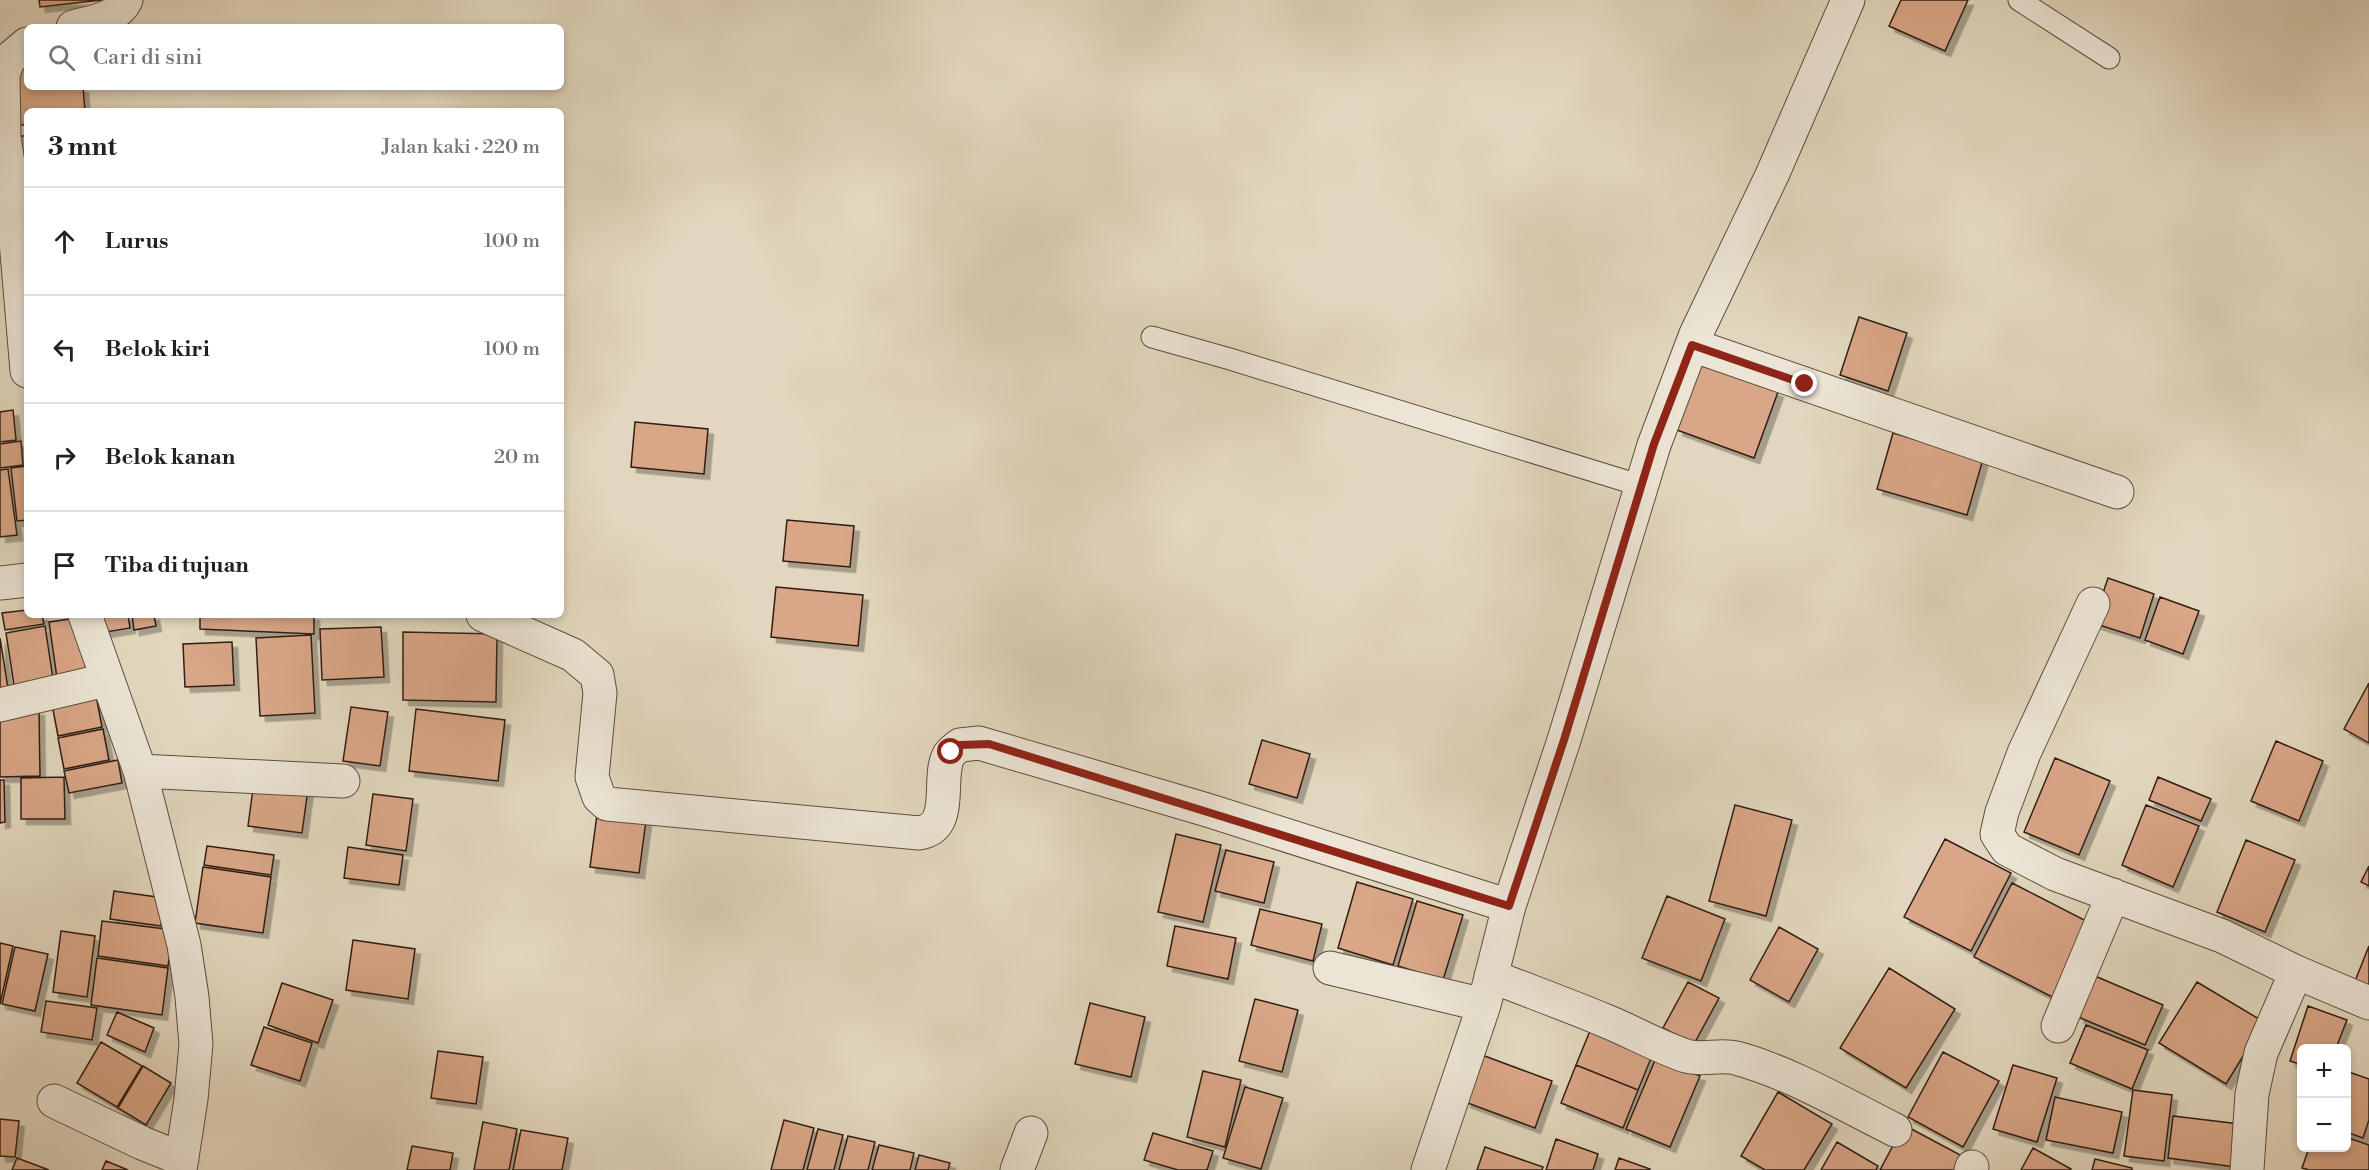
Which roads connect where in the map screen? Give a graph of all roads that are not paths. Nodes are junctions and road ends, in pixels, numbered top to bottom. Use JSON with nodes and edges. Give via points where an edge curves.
{"nodes":[{"id":1,"x":126,"y":0,"type":"edge"},
{"id":2,"x":1848,"y":0,"type":"edge"},
{"id":3,"x":2019,"y":0,"type":"edge"},
{"id":4,"x":83,"y":24,"type":"edge"},
{"id":5,"x":24,"y":47,"type":"edge"},
{"id":6,"x":2109,"y":58,"type":"dead end"},
{"id":7,"x":24,"y":335,"type":"edge"},
{"id":8,"x":1152,"y":337,"type":"dead end"},
{"id":9,"x":1692,"y":345,"type":"junction"},
{"id":10,"x":0,"y":352,"type":"edge"},
{"id":11,"x":24,"y":368,"type":"edge"},
{"id":12,"x":1642,"y":486,"type":"junction"},
{"id":13,"x":2117,"y":492,"type":"dead end"},
{"id":14,"x":24,"y":580,"type":"edge"},
{"id":15,"x":0,"y":583,"type":"edge"},
{"id":16,"x":2093,"y":604,"type":"dead end"},
{"id":17,"x":86,"y":618,"type":"edge"},
{"id":18,"x":490,"y":618,"type":"edge"},
{"id":19,"x":106,"y":680,"type":"junction"},
{"id":20,"x":0,"y":705,"type":"edge"},
{"id":21,"x":140,"y":771,"type":"junction"},
{"id":22,"x":343,"y":781,"type":"dead end"},
{"id":23,"x":2113,"y":895,"type":"junction"},
{"id":24,"x":1509,"y":906,"type":"junction"},
{"id":25,"x":1330,"y":968,"type":"dead end"},
{"id":26,"x":2296,"y":972,"type":"junction"},
{"id":27,"x":1487,"y":991,"type":"junction"},
{"id":28,"x":2369,"y":1003,"type":"edge"},
{"id":29,"x":2058,"y":1026,"type":"dead end"},
{"id":30,"x":54,"y":1101,"type":"dead end"},
{"id":31,"x":1895,"y":1130,"type":"dead end"},
{"id":32,"x":1031,"y":1133,"type":"dead end"},
{"id":33,"x":181,"y":1165,"type":"edge"},
{"id":34,"x":1017,"y":1170,"type":"edge"},
{"id":35,"x":1428,"y":1170,"type":"edge"},
{"id":36,"x":2247,"y":1170,"type":"edge"}],
"edges":[{"from":1,"to":4,"type":"street","via":[[110,16]]},
{"from":2,"to":9,"type":"street"},
{"from":3,"to":6,"type":"lane"},
{"from":5,"to":7,"type":"street","via":[[8,60],[3,75],[4,137]]},
{"from":8,"to":12,"type":"lane"},
{"from":9,"to":12,"type":"street"},
{"from":9,"to":13,"type":"street"},
{"from":10,"to":11,"type":"street"},
{"from":12,"to":24,"type":"street"},
{"from":14,"to":15,"type":"street"},
{"from":16,"to":23,"type":"street","via":[[2024,753],[1997,834],[2007,849],[2055,874]]},
{"from":17,"to":19,"type":"street"},
{"from":18,"to":24,"type":"street","via":[[573,655],[597,675],[600,693],[592,777],[599,797],[607,804],[919,833],[930,831],[937,824],[948,757],[960,745],[979,743]]},
{"from":19,"to":20,"type":"street"},
{"from":19,"to":21,"type":"street"},
{"from":21,"to":22,"type":"street"},
{"from":21,"to":33,"type":"street","via":[[184,945],[192,997],[196,1044]]},
{"from":23,"to":26,"type":"street","via":[[2222,936]]},
{"from":23,"to":29,"type":"street"},
{"from":24,"to":27,"type":"street"},
{"from":25,"to":27,"type":"street"},
{"from":26,"to":28,"type":"street"},
{"from":26,"to":36,"type":"street","via":[[2262,1053],[2252,1094]]},
{"from":27,"to":31,"type":"street","via":[[1605,1021],[1686,1056],[1717,1056],[1749,1063],[1805,1085]]},
{"from":27,"to":35,"type":"street"},
{"from":30,"to":33,"type":"street"},
{"from":32,"to":34,"type":"street"}]}
